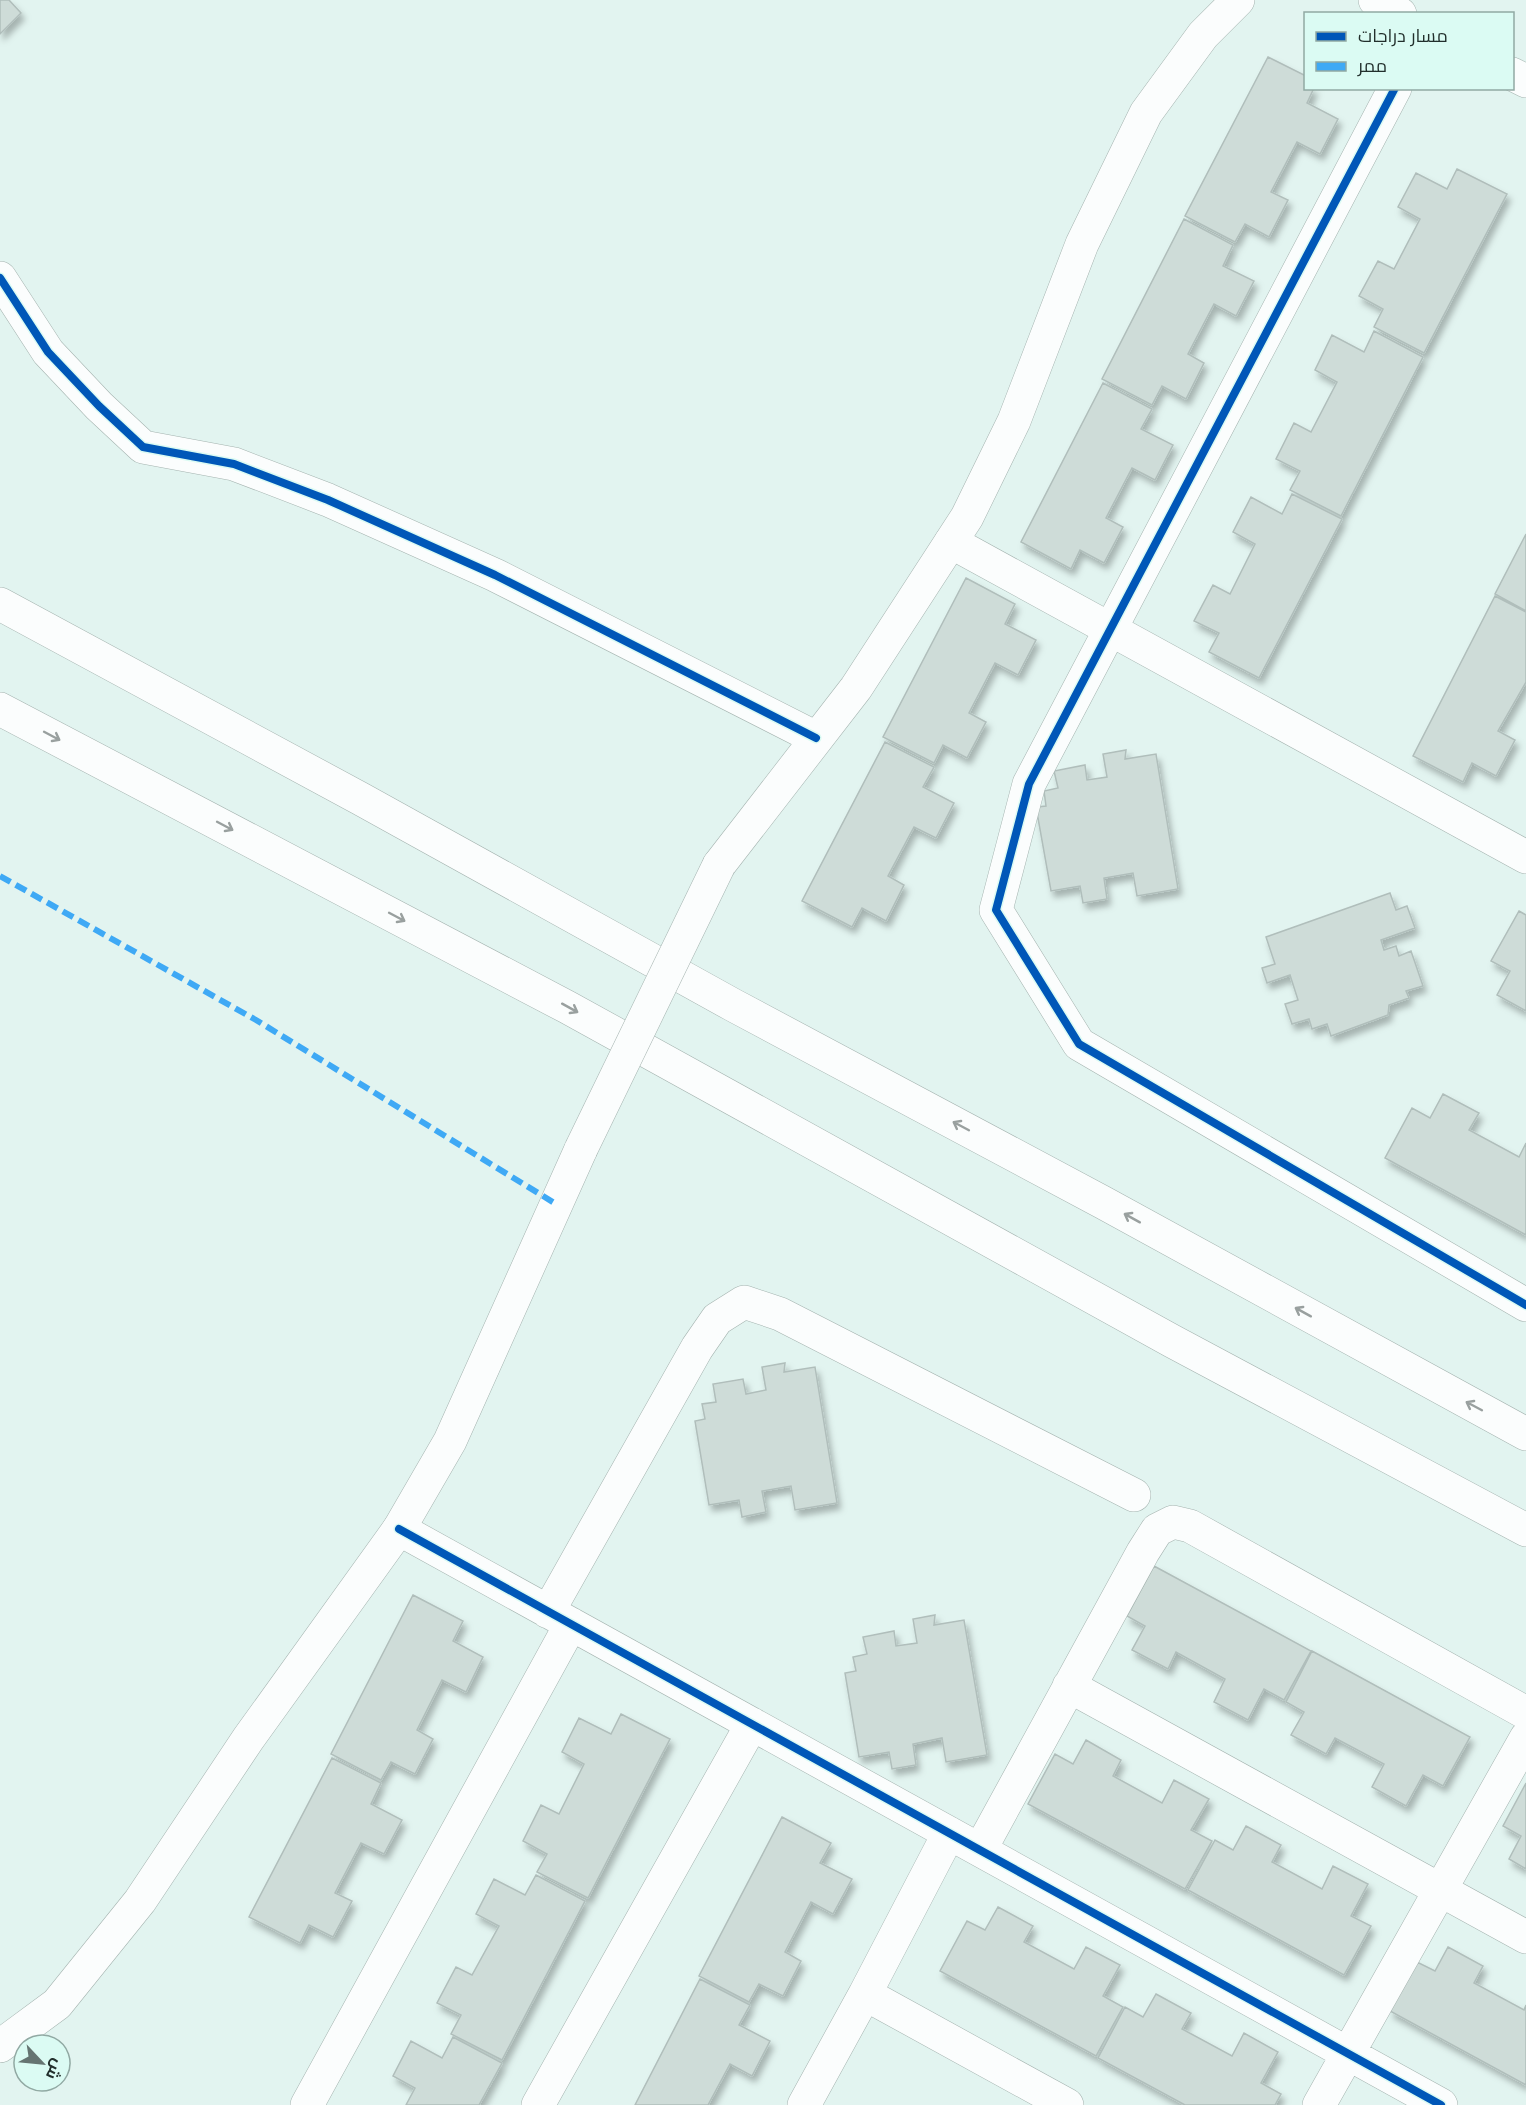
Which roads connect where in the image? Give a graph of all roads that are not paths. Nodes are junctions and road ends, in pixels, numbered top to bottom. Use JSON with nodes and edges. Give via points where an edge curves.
{"nodes":[{"id":1,"x":1238,"y":0,"type":"edge"},
{"id":2,"x":1375,"y":0,"type":"edge"},
{"id":3,"x":1396,"y":12,"type":"edge"},
{"id":4,"x":1394,"y":90,"type":"edge"},
{"id":5,"x":0,"y":278,"type":"edge"},
{"id":6,"x":951,"y":542,"type":"junction"},
{"id":7,"x":0,"y":604,"type":"edge"},
{"id":8,"x":1111,"y":629,"type":"junction"},
{"id":9,"x":0,"y":709,"type":"edge"},
{"id":10,"x":816,"y":738,"type":"junction"},
{"id":11,"x":1526,"y":857,"type":"edge"},
{"id":12,"x":1526,"y":1305,"type":"edge"},
{"id":13,"x":1526,"y":1434,"type":"edge"},
{"id":14,"x":1134,"y":1495,"type":"dead end"},
{"id":15,"x":399,"y":1529,"type":"junction"},
{"id":16,"x":1526,"y":1530,"type":"edge"},
{"id":17,"x":560,"y":1618,"type":"junction"},
{"id":18,"x":1069,"y":1686,"type":"junction"},
{"id":19,"x":1526,"y":1713,"type":"edge"},
{"id":20,"x":752,"y":1724,"type":"junction"},
{"id":21,"x":1526,"y":1738,"type":"edge"},
{"id":22,"x":949,"y":1833,"type":"junction"},
{"id":23,"x":980,"y":1850,"type":"junction"},
{"id":24,"x":1439,"y":1889,"type":"junction"},
{"id":25,"x":1526,"y":1937,"type":"edge"},
{"id":26,"x":865,"y":1994,"type":"junction"},
{"id":27,"x":0,"y":2046,"type":"edge"},
{"id":28,"x":1347,"y":2053,"type":"junction"},
{"id":29,"x":307,"y":2105,"type":"edge"},
{"id":30,"x":538,"y":2105,"type":"edge"},
{"id":31,"x":804,"y":2105,"type":"edge"},
{"id":32,"x":1067,"y":2105,"type":"edge"},
{"id":33,"x":1319,"y":2105,"type":"edge"},
{"id":34,"x":1441,"y":2105,"type":"edge"}],
"edges":[{"from":1,"to":6,"type":"main road","via":[[1203,35],[1146,112],[1082,244],[1014,421],[967,518]]},
{"from":2,"to":3,"type":"main road"},
{"from":4,"to":8,"type":"main road"},
{"from":5,"to":10,"type":"main road","via":[[48,352],[143,447],[234,464],[328,500],[495,575]]},
{"from":6,"to":8,"type":"main road"},
{"from":6,"to":10,"type":"main road","via":[[856,688]]},
{"from":13,"to":7,"type":"main road","one_way":true},
{"from":8,"to":11,"type":"main road"},
{"from":8,"to":12,"type":"main road","via":[[1029,784],[996,910],[1079,1044]]},
{"from":9,"to":16,"type":"main road","one_way":true,"via":[[567,1007],[1172,1341]]},
{"from":10,"to":15,"type":"main road","bridge":true,"via":[[719,865],[581,1149],[450,1441]]},
{"from":14,"to":17,"type":"main road","via":[[780,1314],[744,1302],[717,1319],[697,1348]]},
{"from":15,"to":17,"type":"main road"},
{"from":15,"to":27,"type":"main road","via":[[248,1739],[140,1901],[57,2004]]},
{"from":17,"to":20,"type":"main road"},
{"from":17,"to":29,"type":"main road"},
{"from":18,"to":19,"type":"main road","via":[[1143,1552],[1157,1530],[1173,1522],[1191,1526]]},
{"from":18,"to":23,"type":"main road"},
{"from":18,"to":24,"type":"main road"},
{"from":20,"to":22,"type":"main road"},
{"from":20,"to":30,"type":"main road"},
{"from":21,"to":24,"type":"main road"},
{"from":22,"to":23,"type":"main road"},
{"from":22,"to":26,"type":"main road"},
{"from":23,"to":28,"type":"main road"},
{"from":24,"to":25,"type":"main road"},
{"from":24,"to":28,"type":"main road"},
{"from":26,"to":31,"type":"main road"},
{"from":26,"to":32,"type":"main road"},
{"from":28,"to":33,"type":"main road"},
{"from":28,"to":34,"type":"main road"}]}
